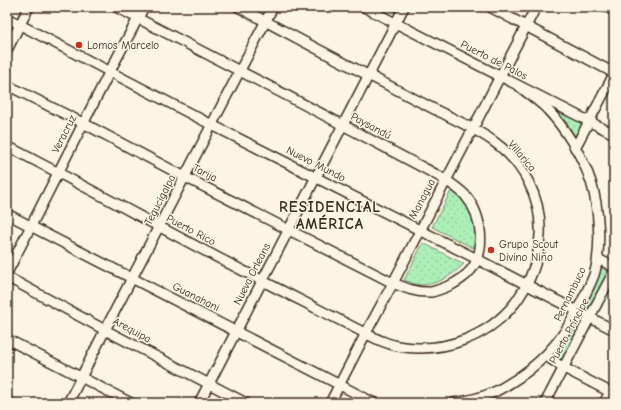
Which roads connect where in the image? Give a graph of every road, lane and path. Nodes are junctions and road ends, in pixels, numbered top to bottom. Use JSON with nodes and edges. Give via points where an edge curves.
{"nodes":[{"id":1,"x":29,"y":7,"type":"edge"},
{"id":2,"x":116,"y":7,"type":"edge"},
{"id":3,"x":144,"y":7,"type":"edge"},
{"id":4,"x":238,"y":7,"type":"edge"},
{"id":5,"x":273,"y":7,"type":"edge"},
{"id":6,"x":364,"y":7,"type":"edge"},
{"id":7,"x":404,"y":7,"type":"edge"},
{"id":8,"x":490,"y":7,"type":"edge"},
{"id":9,"x":536,"y":7,"type":"edge"},
{"id":10,"x":607,"y":7,"type":"edge"},
{"id":11,"x":614,"y":11,"type":"edge"},
{"id":12,"x":7,"y":18,"type":"edge"},
{"id":13,"x":138,"y":19,"type":"junction"},
{"id":14,"x":266,"y":21,"type":"junction"},
{"id":15,"x":20,"y":24,"type":"junction"},
{"id":16,"x":396,"y":24,"type":"junction"},
{"id":17,"x":526,"y":26,"type":"junction"},
{"id":18,"x":7,"y":50,"type":"edge"},
{"id":19,"x":110,"y":71,"type":"junction"},
{"id":20,"x":240,"y":71,"type":"junction"},
{"id":21,"x":614,"y":74,"type":"edge"},
{"id":22,"x":368,"y":75,"type":"junction"},
{"id":23,"x":500,"y":76,"type":"junction"},
{"id":24,"x":7,"y":85,"type":"edge"},
{"id":25,"x":519,"y":86,"type":"junction"},
{"id":26,"x":589,"y":121,"type":"junction"},
{"id":27,"x":83,"y":123,"type":"junction"},
{"id":28,"x":212,"y":125,"type":"junction"},
{"id":29,"x":343,"y":125,"type":"junction"},
{"id":30,"x":473,"y":128,"type":"junction"},
{"id":31,"x":614,"y":134,"type":"edge"},
{"id":32,"x":7,"y":146,"type":"edge"},
{"id":33,"x":575,"y":148,"type":"junction"},
{"id":34,"x":58,"y":172,"type":"junction"},
{"id":35,"x":185,"y":177,"type":"junction"},
{"id":36,"x":316,"y":177,"type":"junction"},
{"id":37,"x":446,"y":180,"type":"junction"},
{"id":38,"x":7,"y":214,"type":"edge"},
{"id":39,"x":31,"y":226,"type":"junction"},
{"id":40,"x":159,"y":227,"type":"junction"},
{"id":41,"x":289,"y":230,"type":"junction"},
{"id":42,"x":420,"y":230,"type":"junction"},
{"id":43,"x":477,"y":259,"type":"junction"},
{"id":44,"x":598,"y":259,"type":"junction"},
{"id":45,"x":614,"y":267,"type":"edge"},
{"id":46,"x":614,"y":271,"type":"edge"},
{"id":47,"x":7,"y":273,"type":"edge"},
{"id":48,"x":7,"y":277,"type":"edge"},
{"id":49,"x":132,"y":278,"type":"junction"},
{"id":50,"x":262,"y":281,"type":"junction"},
{"id":51,"x":393,"y":283,"type":"junction"},
{"id":52,"x":527,"y":285,"type":"junction"},
{"id":53,"x":578,"y":311,"type":"junction"},
{"id":54,"x":590,"y":318,"type":"junction"},
{"id":55,"x":105,"y":330,"type":"junction"},
{"id":56,"x":614,"y":330,"type":"edge"},
{"id":57,"x":236,"y":331,"type":"junction"},
{"id":58,"x":366,"y":333,"type":"junction"},
{"id":59,"x":7,"y":339,"type":"edge"},
{"id":60,"x":546,"y":356,"type":"junction"},
{"id":61,"x":564,"y":368,"type":"junction"},
{"id":62,"x":80,"y":377,"type":"junction"},
{"id":63,"x":208,"y":384,"type":"junction"},
{"id":64,"x":340,"y":384,"type":"junction"},
{"id":65,"x":612,"y":393,"type":"edge"},
{"id":66,"x":370,"y":401,"type":"edge"},
{"id":67,"x":68,"y":403,"type":"edge"},
{"id":68,"x":131,"y":403,"type":"edge"},
{"id":69,"x":199,"y":403,"type":"edge"},
{"id":70,"x":246,"y":403,"type":"edge"},
{"id":71,"x":330,"y":403,"type":"edge"},
{"id":72,"x":382,"y":403,"type":"edge"},
{"id":73,"x":454,"y":403,"type":"edge"},
{"id":74,"x":545,"y":403,"type":"edge"},
{"id":75,"x":604,"y":403,"type":"edge"}],
"edges":[{"from":1,"to":15,"type":"street"},
{"from":2,"to":13,"type":"street","name":"Paysandú"},
{"from":3,"to":13,"type":"street","name":"Veracruz"},
{"from":4,"to":14,"type":"street","name":"Villarica"},
{"from":5,"to":14,"type":"street","name":"Tegucigalpa"},
{"from":6,"to":16,"type":"street","name":"Puerto de Palos"},
{"from":7,"to":16,"type":"street","name":"Nueva Orleans"},
{"from":8,"to":17,"type":"street"},
{"from":9,"to":17,"type":"street","name":"Managua"},
{"from":10,"to":11,"type":"street"},
{"from":12,"to":15,"type":"street","name":"Nuevo Mundo"},
{"from":13,"to":19,"type":"street","name":"Veracruz"},
{"from":13,"to":20,"type":"street","name":"Paysandú"},
{"from":14,"to":20,"type":"street","name":"Tegucigalpa"},
{"from":14,"to":22,"type":"street","name":"Villarica"},
{"from":15,"to":18,"type":"street"},
{"from":15,"to":19,"type":"street","name":"Nuevo Mundo"},
{"from":16,"to":22,"type":"street","name":"Nueva Orleans"},
{"from":16,"to":23,"type":"street","name":"Puerto de Palos"},
{"from":17,"to":21,"type":"street"},
{"from":17,"to":23,"type":"street","name":"Managua"},
{"from":19,"to":27,"type":"street","name":"Veracruz"},
{"from":19,"to":28,"type":"street","name":"Nuevo Mundo"},
{"from":20,"to":28,"type":"street","name":"Tegucigalpa"},
{"from":20,"to":29,"type":"street","name":"Paysandú"},
{"from":21,"to":26,"type":"street"},
{"from":22,"to":29,"type":"street","name":"Nueva Orleans"},
{"from":22,"to":30,"type":"street","name":"Villarica"},
{"from":23,"to":25,"type":"street","name":"Puerto de Palos"},
{"from":23,"to":30,"type":"street","name":"Managua"},
{"from":24,"to":27,"type":"street","name":"Tarija"},
{"from":25,"to":26,"type":"street","name":"Puerto de Palos"},
{"from":25,"to":33,"type":"street","name":"Pernambuco","via":[[546,108]]},
{"from":26,"to":31,"type":"street","name":"Puerto de Palos"},
{"from":26,"to":33,"type":"street"},
{"from":27,"to":34,"type":"street","name":"Veracruz"},
{"from":27,"to":35,"type":"street","name":"Tarija"},
{"from":28,"to":35,"type":"street","name":"Tegucigalpa"},
{"from":28,"to":36,"type":"street","name":"Nuevo Mundo"},
{"from":29,"to":36,"type":"street","name":"Nueva Orleans"},
{"from":29,"to":37,"type":"street","name":"Paysandú"},
{"from":30,"to":37,"type":"street","name":"Managua"},
{"from":30,"to":52,"type":"street","name":"Villarica","via":[[510,156],[524,174],[535,196],[540,240]]},
{"from":32,"to":34,"type":"street","name":"Puerto Rico"},
{"from":33,"to":44,"type":"street","name":"Pernambuco","via":[[591,182],[596,203]]},
{"from":34,"to":39,"type":"street","name":"Veracruz"},
{"from":34,"to":40,"type":"street","name":"Puerto Rico"},
{"from":35,"to":40,"type":"street","name":"Tegucigalpa"},
{"from":35,"to":41,"type":"street","name":"Tarija"},
{"from":36,"to":41,"type":"street","name":"Nueva Orleans"},
{"from":36,"to":42,"type":"street","name":"Nuevo Mundo"},
{"from":37,"to":42,"type":"street","name":"Managua"},
{"from":37,"to":43,"type":"street","name":"Paysandú","via":[[465,196],[477,216],[480,228]]},
{"from":38,"to":39,"type":"street","name":"Guanahani"},
{"from":39,"to":47,"type":"street","name":"Veracruz"},
{"from":39,"to":49,"type":"street","name":"Guanahani"},
{"from":40,"to":49,"type":"street","name":"Tegucigalpa"},
{"from":40,"to":50,"type":"street","name":"Puerto Rico"},
{"from":41,"to":50,"type":"street","name":"Nueva Orleans"},
{"from":41,"to":51,"type":"street","name":"Tarija"},
{"from":42,"to":43,"type":"street","name":"Nuevo Mundo"},
{"from":42,"to":51,"type":"street","name":"Managua"},
{"from":43,"to":51,"type":"street","name":"Paysandú","via":[[466,275],[432,292],[409,290]]},
{"from":43,"to":52,"type":"street","name":"Nuevo Mundo"},
{"from":44,"to":45,"type":"street"},
{"from":44,"to":53,"type":"street","name":"Pernambuco"},
{"from":46,"to":54,"type":"street","name":"Puerto Príncipe"},
{"from":48,"to":55,"type":"street","name":"Arequipa"},
{"from":49,"to":55,"type":"street","name":"Tegucigalpa"},
{"from":49,"to":57,"type":"street","name":"Guanahani"},
{"from":50,"to":57,"type":"street","name":"Nueva Orleans"},
{"from":50,"to":58,"type":"street","name":"Puerto Rico"},
{"from":51,"to":58,"type":"street","name":"Managua"},
{"from":52,"to":53,"type":"street","name":"Nuevo Mundo"},
{"from":52,"to":58,"type":"street","name":"Villarica","via":[[513,306],[500,319],[473,337],[458,343],[439,347],[403,347],[384,342]]},
{"from":53,"to":54,"type":"street","name":"Nuevo Mundo"},
{"from":53,"to":60,"type":"street","name":"Pernambuco","via":[[557,344]]},
{"from":54,"to":56,"type":"street","name":"Nuevo Mundo"},
{"from":54,"to":61,"type":"street","name":"Puerto Príncipe"},
{"from":55,"to":62,"type":"street","name":"Tegucigalpa"},
{"from":55,"to":63,"type":"street","name":"Arequipa"},
{"from":57,"to":63,"type":"street","name":"Nueva Orleans"},
{"from":57,"to":64,"type":"street","name":"Guanahani"},
{"from":58,"to":64,"type":"street","name":"Managua"},
{"from":59,"to":62,"type":"street"},
{"from":60,"to":61,"type":"street"},
{"from":60,"to":73,"type":"street","name":"Pernambuco","via":[[493,393]]},
{"from":61,"to":65,"type":"street"},
{"from":61,"to":74,"type":"street","name":"Puerto Príncipe"},
{"from":62,"to":67,"type":"street","name":"Tegucigalpa"},
{"from":62,"to":68,"type":"street"},
{"from":63,"to":69,"type":"street","name":"Nueva Orleans"},
{"from":63,"to":70,"type":"street","name":"Arequipa"},
{"from":64,"to":66,"type":"street","name":"Guanahani"},
{"from":64,"to":71,"type":"street","name":"Managua"},
{"from":65,"to":75,"type":"street"},
{"from":66,"to":72,"type":"street"}]}
